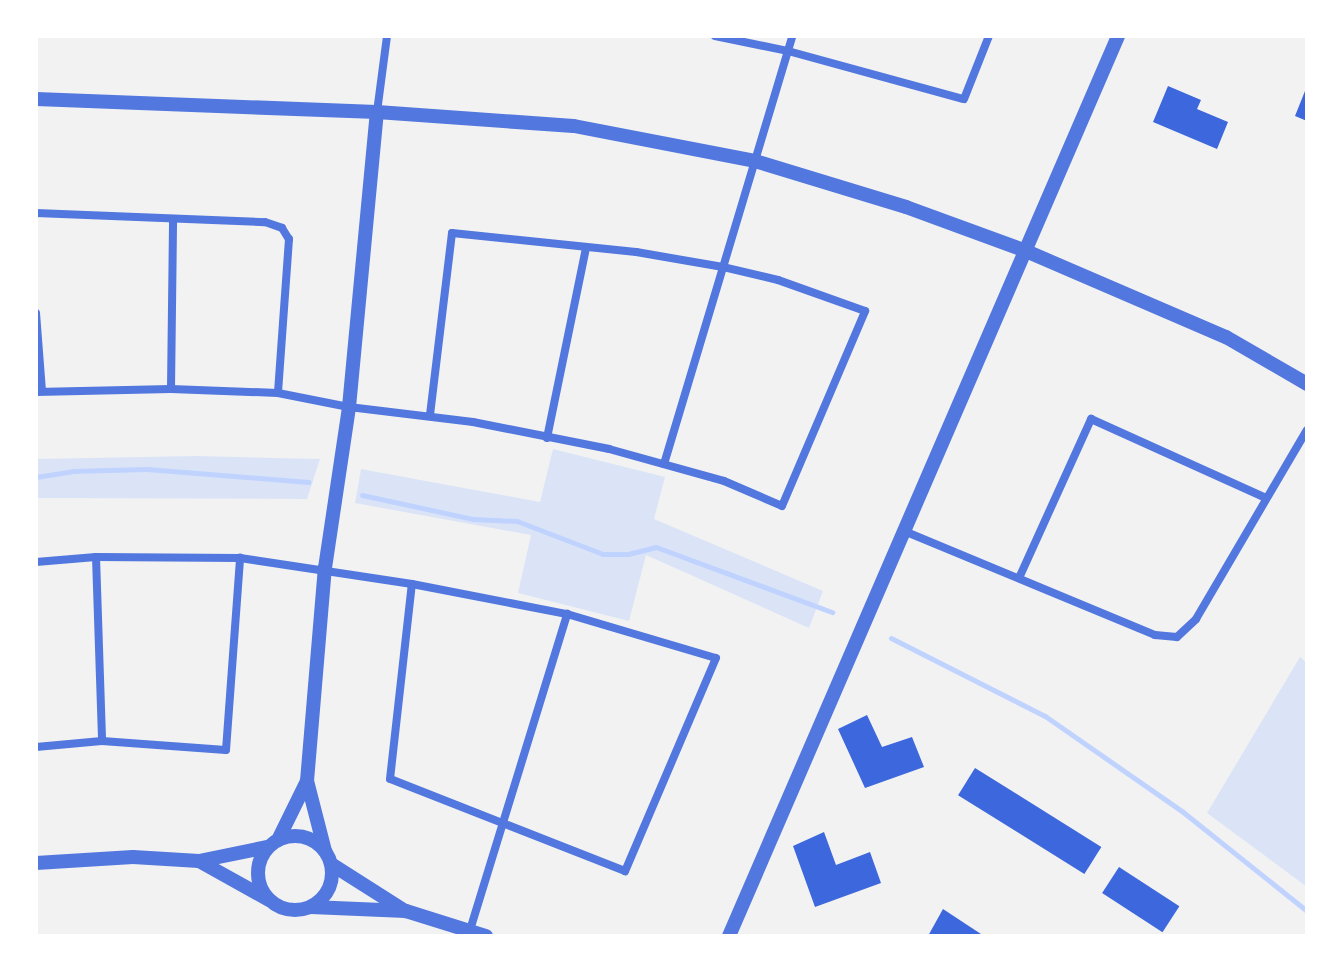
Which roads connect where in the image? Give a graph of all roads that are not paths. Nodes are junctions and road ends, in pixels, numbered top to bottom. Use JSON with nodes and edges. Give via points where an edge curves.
{"nodes":[{"id":1,"x":387,"y":36,"type":"edge"},
{"id":2,"x":715,"y":36,"type":"edge"},
{"id":3,"x":792,"y":36,"type":"edge"},
{"id":4,"x":989,"y":36,"type":"edge"},
{"id":5,"x":1118,"y":36,"type":"edge"},
{"id":6,"x":788,"y":51,"type":"junction"},
{"id":7,"x":36,"y":99,"type":"edge"},
{"id":8,"x":377,"y":112,"type":"junction"},
{"id":9,"x":755,"y":161,"type":"junction"},
{"id":10,"x":36,"y":213,"type":"edge"},
{"id":11,"x":173,"y":220,"type":"junction"},
{"id":12,"x":586,"y":248,"type":"junction"},
{"id":13,"x":1026,"y":251,"type":"junction"},
{"id":14,"x":723,"y":267,"type":"junction"},
{"id":15,"x":36,"y":313,"type":"edge"},
{"id":16,"x":1307,"y":384,"type":"edge"},
{"id":17,"x":171,"y":389,"type":"junction"},
{"id":18,"x":39,"y":391,"type":"edge"},
{"id":19,"x":278,"y":393,"type":"junction"},
{"id":20,"x":349,"y":407,"type":"junction"},
{"id":21,"x":430,"y":415,"type":"junction"},
{"id":22,"x":1307,"y":430,"type":"edge"},
{"id":23,"x":547,"y":438,"type":"junction"},
{"id":24,"x":664,"y":464,"type":"junction"},
{"id":25,"x":1266,"y":498,"type":"junction"},
{"id":26,"x":904,"y":531,"type":"junction"},
{"id":27,"x":96,"y":557,"type":"junction"},
{"id":28,"x":240,"y":558,"type":"junction"},
{"id":29,"x":36,"y":562,"type":"edge"},
{"id":30,"x":325,"y":568,"type":"junction"},
{"id":31,"x":1019,"y":578,"type":"junction"},
{"id":32,"x":412,"y":584,"type":"junction"},
{"id":33,"x":567,"y":614,"type":"junction"},
{"id":34,"x":102,"y":741,"type":"junction"},
{"id":35,"x":36,"y":747,"type":"edge"},
{"id":36,"x":307,"y":781,"type":"junction"},
{"id":37,"x":505,"y":825,"type":"junction"},
{"id":38,"x":273,"y":844,"type":"junction"},
{"id":39,"x":328,"y":858,"type":"junction"},
{"id":40,"x":199,"y":861,"type":"junction"},
{"id":41,"x":36,"y":863,"type":"edge"},
{"id":42,"x":269,"y":900,"type":"junction"},
{"id":43,"x":310,"y":907,"type":"junction"},
{"id":44,"x":406,"y":911,"type":"junction"},
{"id":45,"x":470,"y":930,"type":"junction"},
{"id":46,"x":486,"y":936,"type":"edge"},
{"id":47,"x":729,"y":936,"type":"edge"}],
"edges":[{"from":1,"to":8,"type":"street"},
{"from":2,"to":6,"type":"street"},
{"from":3,"to":6,"type":"street"},
{"from":4,"to":6,"type":"street","via":[[964,99]]},
{"from":5,"to":13,"type":"street"},
{"from":6,"to":9,"type":"street"},
{"from":7,"to":8,"type":"street"},
{"from":8,"to":9,"type":"street","via":[[574,126]]},
{"from":8,"to":20,"type":"street"},
{"from":9,"to":13,"type":"street"},
{"from":9,"to":14,"type":"street"},
{"from":10,"to":11,"type":"street"},
{"from":11,"to":17,"type":"street"},
{"from":11,"to":19,"type":"street","via":[[265,222],[282,228],[289,239]]},
{"from":12,"to":14,"type":"street"},
{"from":12,"to":21,"type":"street","via":[[452,233]]},
{"from":12,"to":23,"type":"street"},
{"from":13,"to":16,"type":"street","via":[[1226,337]]},
{"from":13,"to":26,"type":"street"},
{"from":14,"to":24,"type":"street"},
{"from":14,"to":24,"type":"street","via":[[865,311],[782,506],[724,481]]},
{"from":15,"to":18,"type":"street"},
{"from":17,"to":18,"type":"street"},
{"from":17,"to":19,"type":"street"},
{"from":19,"to":20,"type":"street"},
{"from":20,"to":21,"type":"street"},
{"from":20,"to":30,"type":"street"},
{"from":21,"to":23,"type":"street"},
{"from":22,"to":25,"type":"street"},
{"from":23,"to":24,"type":"street"},
{"from":25,"to":31,"type":"street","via":[[1196,619],[1177,637],[1155,635]]},
{"from":25,"to":31,"type":"street","via":[[1091,419]]},
{"from":26,"to":31,"type":"street"},
{"from":26,"to":47,"type":"street"},
{"from":27,"to":28,"type":"street"},
{"from":27,"to":29,"type":"street"},
{"from":27,"to":34,"type":"street"},
{"from":28,"to":30,"type":"street"},
{"from":28,"to":34,"type":"street","via":[[226,750]]},
{"from":30,"to":32,"type":"street"},
{"from":30,"to":36,"type":"street"},
{"from":32,"to":33,"type":"street"},
{"from":32,"to":37,"type":"street","via":[[390,779]]},
{"from":33,"to":37,"type":"street"},
{"from":33,"to":37,"type":"street","via":[[716,658],[625,871]]},
{"from":34,"to":35,"type":"street"},
{"from":36,"to":38,"type":"street"},
{"from":36,"to":39,"type":"street"},
{"from":37,"to":45,"type":"street"},
{"from":38,"to":39,"type":"street","via":[[288,836],[309,838]]},
{"from":38,"to":40,"type":"street"},
{"from":38,"to":42,"type":"street","via":[[258,868]]},
{"from":39,"to":43,"type":"street","via":[[330,884]]},
{"from":39,"to":44,"type":"street"},
{"from":40,"to":41,"type":"street","via":[[133,857]]},
{"from":40,"to":42,"type":"street"},
{"from":42,"to":43,"type":"street","via":[[289,909]]},
{"from":43,"to":44,"type":"street"},
{"from":44,"to":45,"type":"street"},
{"from":45,"to":46,"type":"street"}]}
